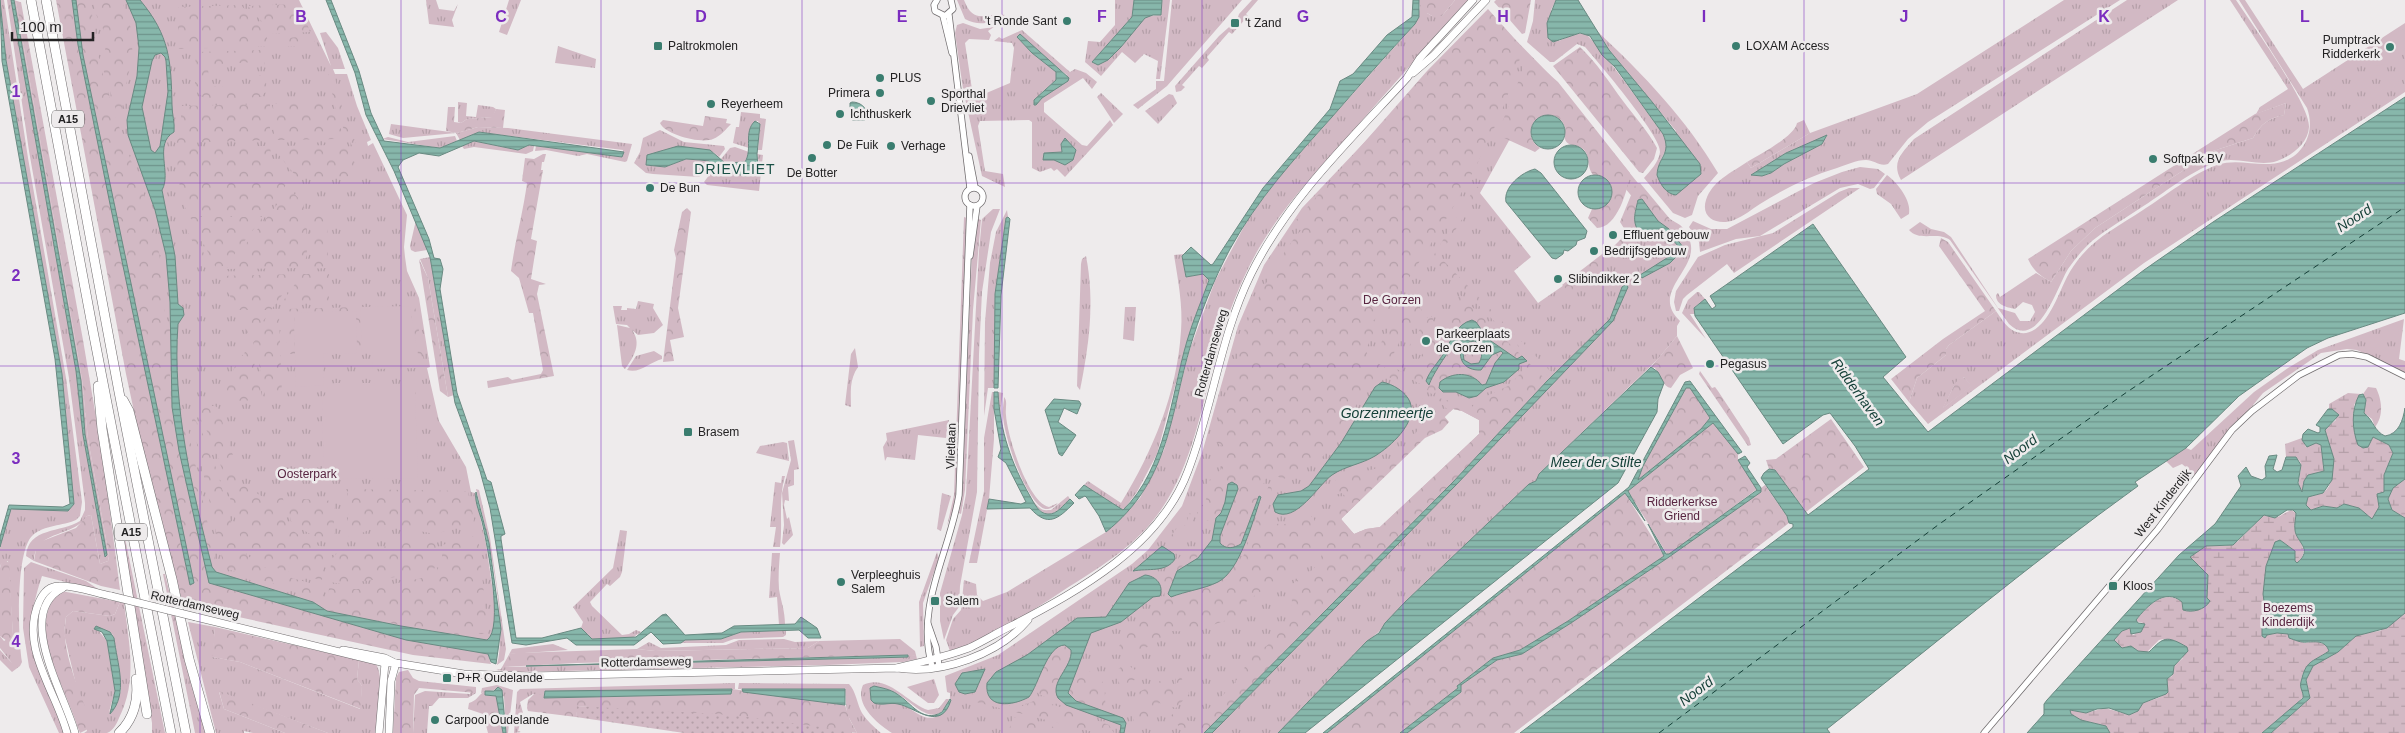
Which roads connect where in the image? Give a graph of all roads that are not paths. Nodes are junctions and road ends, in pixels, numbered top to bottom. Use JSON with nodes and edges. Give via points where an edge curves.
{"nodes":[{"id":1,"x":31,"y":0,"type":"edge"},
{"id":2,"x":46,"y":0,"type":"edge"},
{"id":3,"x":937,"y":0,"type":"edge"},
{"id":4,"x":951,"y":0,"type":"edge"},
{"id":5,"x":1472,"y":0,"type":"edge"},
{"id":6,"x":1486,"y":0,"type":"edge"},
{"id":7,"x":946,"y":15,"type":"junction"},
{"id":8,"x":1407,"y":78,"type":"junction"},
{"id":9,"x":973,"y":188,"type":"junction"},
{"id":10,"x":970,"y":205,"type":"junction"},
{"id":11,"x":977,"y":206,"type":"junction"},
{"id":12,"x":968,"y":265,"type":"junction"},
{"id":13,"x":92,"y":331,"type":"junction"},
{"id":14,"x":2405,"y":376,"type":"edge"},
{"id":15,"x":119,"y":392,"type":"junction"},
{"id":16,"x":66,"y":586,"type":"junction"},
{"id":17,"x":132,"y":614,"type":"junction"},
{"id":18,"x":1030,"y":618,"type":"junction"},
{"id":19,"x":928,"y":622,"type":"junction"},
{"id":20,"x":320,"y":646,"type":"junction"},
{"id":21,"x":384,"y":663,"type":"junction"},
{"id":22,"x":396,"y":663,"type":"junction"},
{"id":23,"x":935,"y":663,"type":"junction"},
{"id":24,"x":147,"y":714,"type":"dead end"},
{"id":25,"x":67,"y":733,"type":"edge"},
{"id":26,"x":75,"y":733,"type":"edge"},
{"id":27,"x":119,"y":733,"type":"edge"},
{"id":28,"x":171,"y":733,"type":"edge"},
{"id":29,"x":186,"y":733,"type":"edge"},
{"id":30,"x":210,"y":733,"type":"edge"},
{"id":31,"x":379,"y":733,"type":"edge"},
{"id":32,"x":389,"y":733,"type":"edge"},
{"id":33,"x":1984,"y":733,"type":"edge"}],
"edges":[{"from":1,"to":13,"type":"highway","number":"A15"},
{"from":2,"to":15,"type":"highway","number":"A15"},
{"from":3,"to":7,"type":"street","via":[[934,9]]},
{"from":4,"to":7,"type":"street","via":[[954,6]]},
{"from":5,"to":8,"type":"main road","name":"Rotterdamseweg","via":[[1420,58]]},
{"from":6,"to":8,"type":"main road","name":"Rotterdamseweg","via":[[1425,64]]},
{"from":7,"to":9,"type":"street"},
{"from":8,"to":18,"type":"main road","name":"Rotterdamseweg","via":[[1307,190],[1279,225],[1260,258],[1231,321],[1188,471],[1166,513],[1121,559]]},
{"from":9,"to":10,"type":"street","via":[[965,198]]},
{"from":9,"to":11,"type":"street","via":[[982,191],[984,196]]},
{"from":10,"to":11,"type":"street"},
{"from":10,"to":12,"type":"street","name":"Vlietlaan"},
{"from":11,"to":12,"type":"street","name":"Vlietlaan"},
{"from":12,"to":19,"type":"street","name":"Vlietlaan","via":[[959,495],[929,600]]},
{"from":13,"to":17,"type":"highway","number":"A15","via":[[102,429]]},
{"from":13,"to":28,"type":"highway","number":"A15"},
{"from":14,"to":33,"type":"street","name":"West Kinderdijk","via":[[2359,355],[2339,354],[2296,377],[2244,418],[2158,529]]},
{"from":15,"to":29,"type":"highway","number":"A15"},
{"from":15,"to":30,"type":"highway","number":"A15","via":[[129,410]]},
{"from":16,"to":20,"type":"main road","name":"Rotterdamseweg","bridge":true},
{"from":16,"to":25,"type":"main road","via":[[51,588],[41,598],[33,631],[38,659]]},
{"from":16,"to":26,"type":"main road","via":[[52,594],[46,604],[42,640]]},
{"from":17,"to":24,"type":"highway","number":"A15"},
{"from":17,"to":27,"type":"highway","number":"A15","via":[[137,695],[131,717]]},
{"from":18,"to":23,"type":"main road","name":"Rotterdamseweg"},
{"from":18,"to":23,"type":"main road","name":"Rotterdamseweg","via":[[1014,635],[991,648],[960,662]]},
{"from":19,"to":23,"type":"street","name":"Vlietlaan"},
{"from":19,"to":23,"type":"street","name":"Vlietlaan","via":[[926,636]]},
{"from":20,"to":21,"type":"main road","name":"Rotterdamseweg"},
{"from":20,"to":22,"type":"main road","name":"Rotterdamseweg","via":[[360,652]]},
{"from":21,"to":22,"type":"main road","name":"Rotterdamseweg"},
{"from":21,"to":31,"type":"main road"},
{"from":22,"to":23,"type":"main road","name":"Rotterdamseweg","via":[[464,674],[529,676],[918,670]]},
{"from":22,"to":32,"type":"main road","via":[[391,681]]}]}
